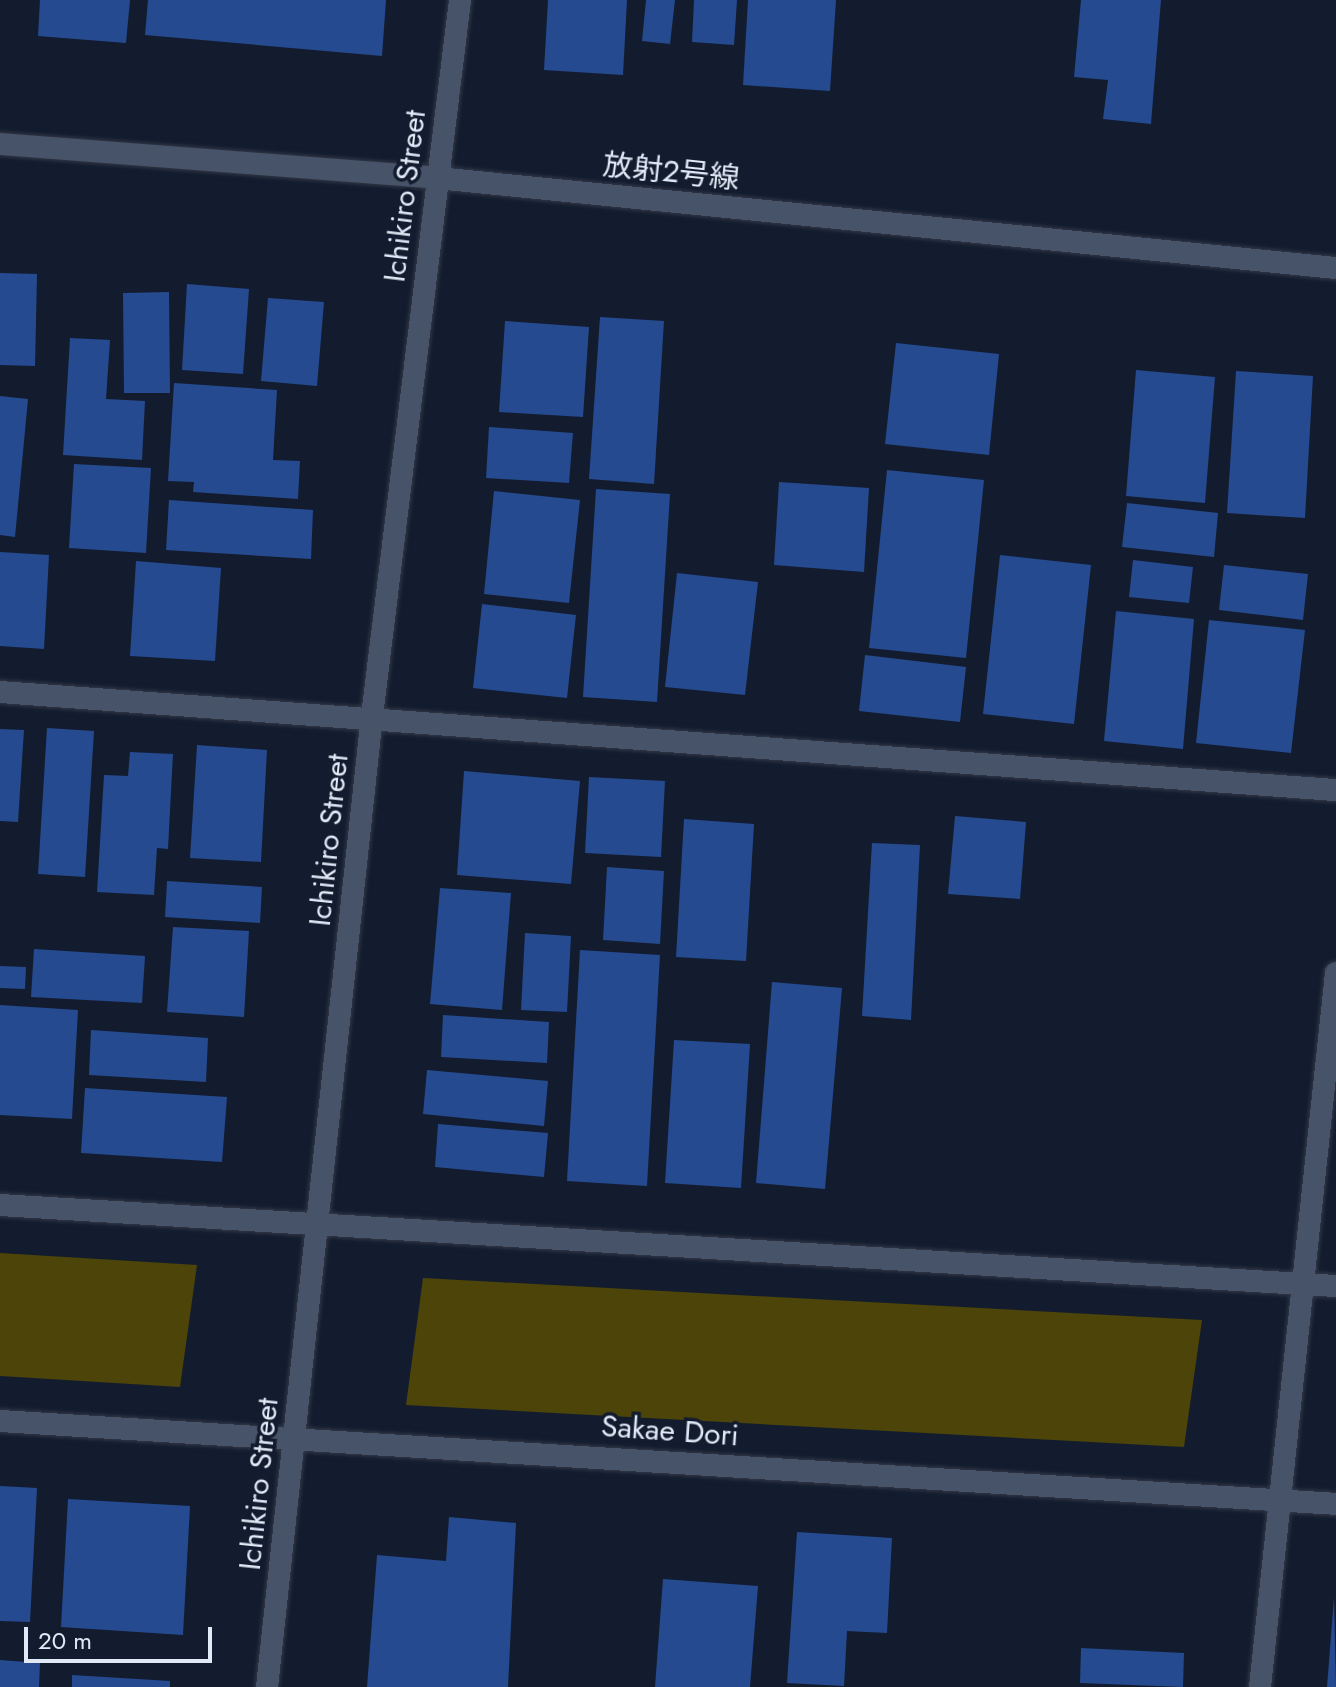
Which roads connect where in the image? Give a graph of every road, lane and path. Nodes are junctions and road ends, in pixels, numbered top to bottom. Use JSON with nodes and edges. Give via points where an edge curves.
{"nodes":[{"id":1,"x":460,"y":0,"type":"edge"},
{"id":2,"x":0,"y":144,"type":"edge"},
{"id":3,"x":437,"y":178,"type":"junction"},
{"id":4,"x":1336,"y":268,"type":"edge"},
{"id":5,"x":0,"y":692,"type":"edge"},
{"id":6,"x":372,"y":716,"type":"junction"},
{"id":7,"x":1336,"y":790,"type":"edge"},
{"id":8,"x":1336,"y":973,"type":"edge"},
{"id":9,"x":0,"y":1205,"type":"edge"},
{"id":10,"x":317,"y":1224,"type":"junction"},
{"id":11,"x":1301,"y":1284,"type":"junction"},
{"id":12,"x":1336,"y":1286,"type":"edge"},
{"id":13,"x":0,"y":1421,"type":"edge"},
{"id":14,"x":294,"y":1436,"type":"junction"},
{"id":15,"x":1280,"y":1501,"type":"junction"},
{"id":16,"x":1336,"y":1504,"type":"edge"},
{"id":17,"x":267,"y":1687,"type":"edge"},
{"id":18,"x":1260,"y":1687,"type":"edge"}],
"edges":[{"from":1,"to":3,"type":"street","name":"Ichikiro Street"},
{"from":2,"to":3,"type":"street","name":"放射2号線"},
{"from":3,"to":4,"type":"street","name":"放射2号線"},
{"from":3,"to":6,"type":"street","name":"Ichikiro Street"},
{"from":5,"to":6,"type":"street"},
{"from":6,"to":7,"type":"street"},
{"from":6,"to":10,"type":"street","name":"Ichikiro Street"},
{"from":8,"to":11,"type":"street"},
{"from":9,"to":10,"type":"street"},
{"from":10,"to":11,"type":"street"},
{"from":10,"to":14,"type":"street","name":"Ichikiro Street"},
{"from":11,"to":12,"type":"street"},
{"from":11,"to":15,"type":"street"},
{"from":13,"to":14,"type":"street","name":"Sakae Dori"},
{"from":14,"to":15,"type":"street","name":"Sakae Dori"},
{"from":14,"to":17,"type":"street","name":"Ichikiro Street"},
{"from":15,"to":16,"type":"street","name":"Sakae Dori"},
{"from":15,"to":18,"type":"street"}]}
